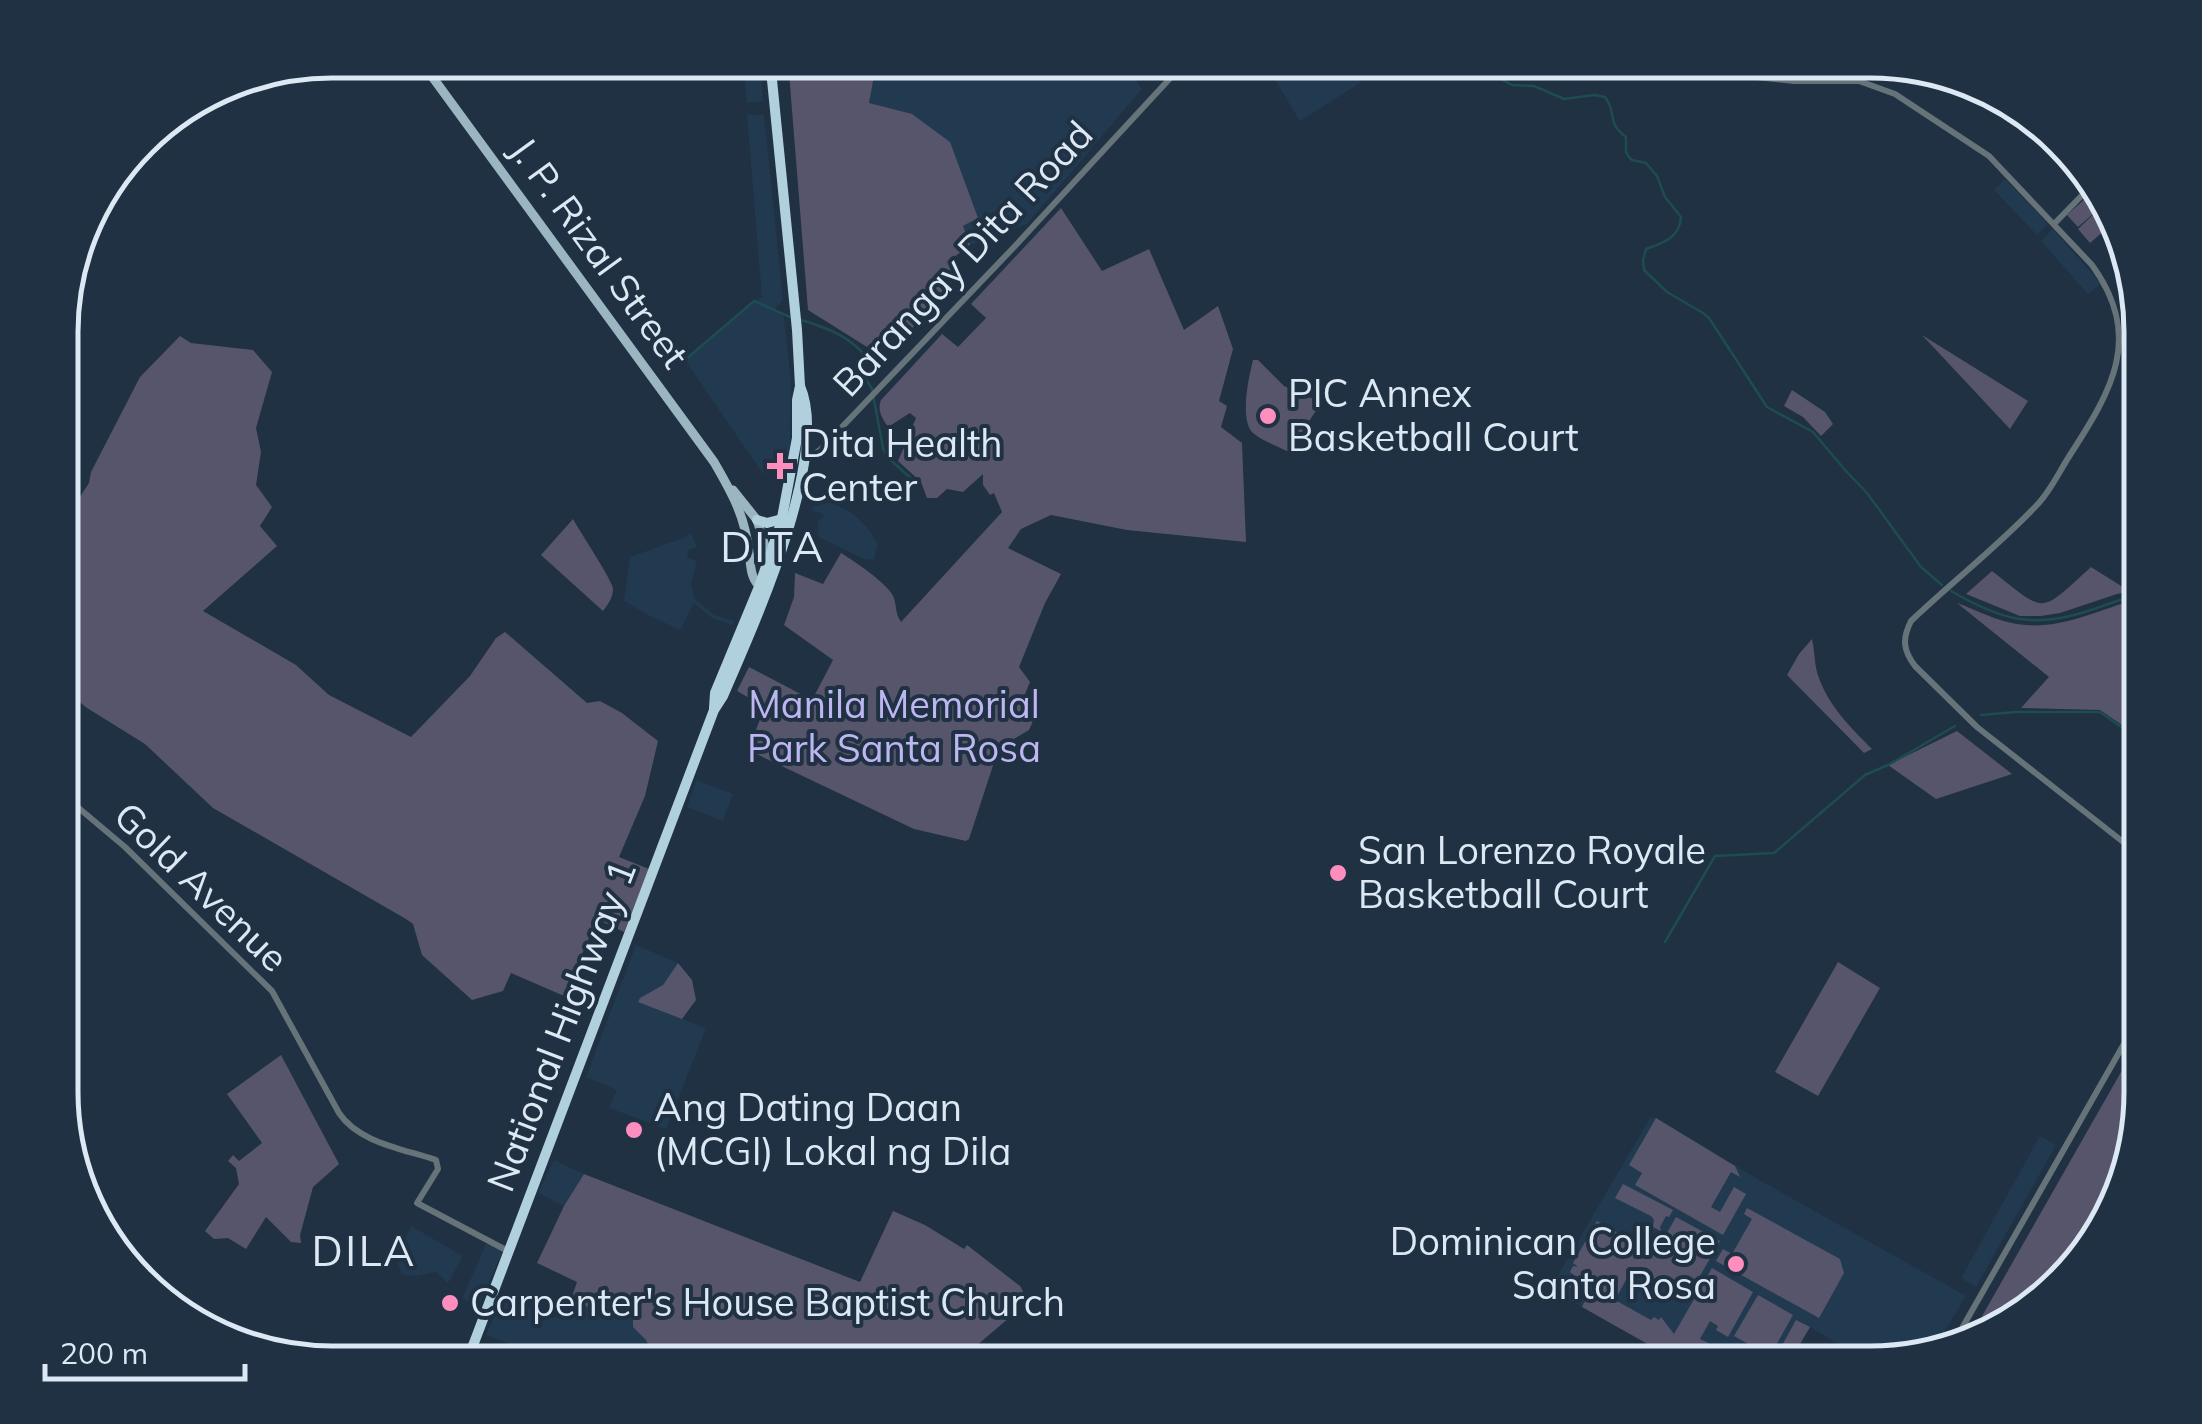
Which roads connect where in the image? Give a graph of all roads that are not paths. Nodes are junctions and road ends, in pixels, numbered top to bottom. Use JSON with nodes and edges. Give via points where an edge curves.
{"nodes":[{"id":1,"x":433,"y":78,"type":"edge"},
{"id":2,"x":772,"y":78,"type":"edge"},
{"id":3,"x":1169,"y":78,"type":"edge"},
{"id":4,"x":1757,"y":78,"type":"edge"},
{"id":5,"x":2084,"y":193,"type":"edge"},
{"id":6,"x":2054,"y":224,"type":"junction"},
{"id":7,"x":800,"y":386,"type":"junction"},
{"id":8,"x":806,"y":440,"type":"junction"},
{"id":9,"x":820,"y":450,"type":"junction"},
{"id":10,"x":799,"y":461,"type":"junction"},
{"id":11,"x":727,"y":485,"type":"junction"},
{"id":12,"x":782,"y":518,"type":"junction"},
{"id":13,"x":757,"y":520,"type":"junction"},
{"id":14,"x":769,"y":560,"type":"junction"},
{"id":15,"x":773,"y":576,"type":"junction"},
{"id":16,"x":763,"y":589,"type":"junction"},
{"id":17,"x":78,"y":808,"type":"edge"},
{"id":18,"x":2124,"y":843,"type":"edge"},
{"id":19,"x":2124,"y":1045,"type":"edge"},
{"id":20,"x":508,"y":1250,"type":"junction"},
{"id":21,"x":1962,"y":1329,"type":"edge"},
{"id":22,"x":473,"y":1346,"type":"edge"}],
"edges":[{"from":1,"to":11,"type":"main road","name":"J. P. Rizal Street"},
{"from":2,"to":7,"type":"highway","name":"National Highway 1"},
{"from":3,"to":9,"type":"street","name":"Barangay Dita Road"},
{"from":4,"to":6,"type":"street","via":[[1859,81],[1895,94],[1981,149]]},
{"from":5,"to":6,"type":"street"},
{"from":6,"to":18,"type":"street","via":[[2110,296],[2119,344],[2111,386],[2042,500],[1911,621],[1904,644],[1915,666],[1977,728]]},
{"from":7,"to":8,"type":"highway","name":"National Highway 1"},
{"from":7,"to":10,"type":"highway","name":"National Highway 1"},
{"from":8,"to":9,"type":"street","via":[[812,451]]},
{"from":8,"to":10,"type":"highway","name":"National Highway 1"},
{"from":9,"to":10,"type":"street","name":"Barangay Dita Road"},
{"from":10,"to":12,"type":"highway","name":"National Highway 1"},
{"from":10,"to":15,"type":"highway","name":"National Highway 1","via":[[795,508]]},
{"from":11,"to":13,"type":"main road","name":"J. P. Rizal Street"},
{"from":11,"to":16,"type":"main road","name":"J. P. Rizal Street","via":[[746,527],[752,577]]},
{"from":12,"to":13,"type":"highway"},
{"from":12,"to":14,"type":"highway","name":"National Highway 1"},
{"from":13,"to":14,"type":"main road","name":"J. P. Rizal Street"},
{"from":14,"to":15,"type":"main road","name":"J. P. Rizal Street"},
{"from":14,"to":16,"type":"highway","name":"National Highway 1"},
{"from":15,"to":16,"type":"highway","name":"National Highway 1"},
{"from":16,"to":20,"type":"highway","name":"National Highway 1","via":[[715,693]]},
{"from":17,"to":20,"type":"street","name":"Gold Avenue","via":[[272,991],[352,1128],[436,1160],[438,1169],[417,1202]]},
{"from":19,"to":21,"type":"street"},
{"from":20,"to":22,"type":"highway","name":"National Highway 1"}]}
